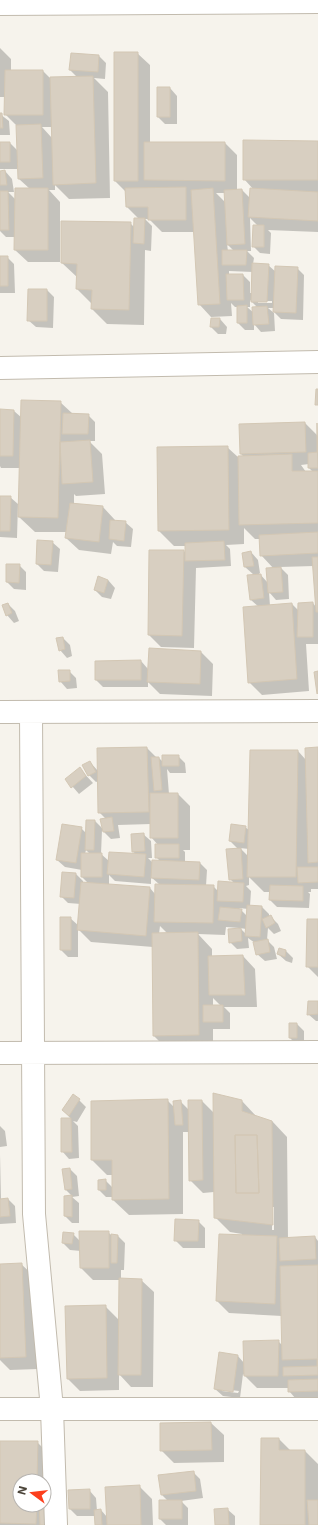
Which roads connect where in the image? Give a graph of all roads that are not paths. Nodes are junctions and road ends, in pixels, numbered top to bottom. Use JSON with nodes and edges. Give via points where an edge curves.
{"nodes":[{"id":1,"x":318,"y":2,"type":"edge"},
{"id":2,"x":0,"y":4,"type":"edge"},
{"id":3,"x":318,"y":362,"type":"edge"},
{"id":4,"x":0,"y":368,"type":"edge"},
{"id":5,"x":318,"y":711,"type":"edge"},
{"id":6,"x":0,"y":712,"type":"edge"},
{"id":7,"x":31,"y":713,"type":"junction"},
{"id":8,"x":318,"y":1052,"type":"edge"},
{"id":9,"x":0,"y":1053,"type":"edge"},
{"id":10,"x":32,"y":1053,"type":"junction"},
{"id":11,"x":52,"y":1409,"type":"junction"},
{"id":12,"x":318,"y":1409,"type":"edge"},
{"id":13,"x":0,"y":1410,"type":"edge"},
{"id":14,"x":56,"y":1525,"type":"edge"}],
"edges":[{"from":1,"to":2,"type":"street"},
{"from":3,"to":4,"type":"street"},
{"from":5,"to":7,"type":"street"},
{"from":6,"to":7,"type":"street"},
{"from":7,"to":10,"type":"street"},
{"from":8,"to":10,"type":"street"},
{"from":9,"to":10,"type":"street"},
{"from":10,"to":11,"type":"street","via":[[34,1214]]},
{"from":11,"to":12,"type":"street"},
{"from":11,"to":13,"type":"street"},
{"from":11,"to":14,"type":"street"}]}
